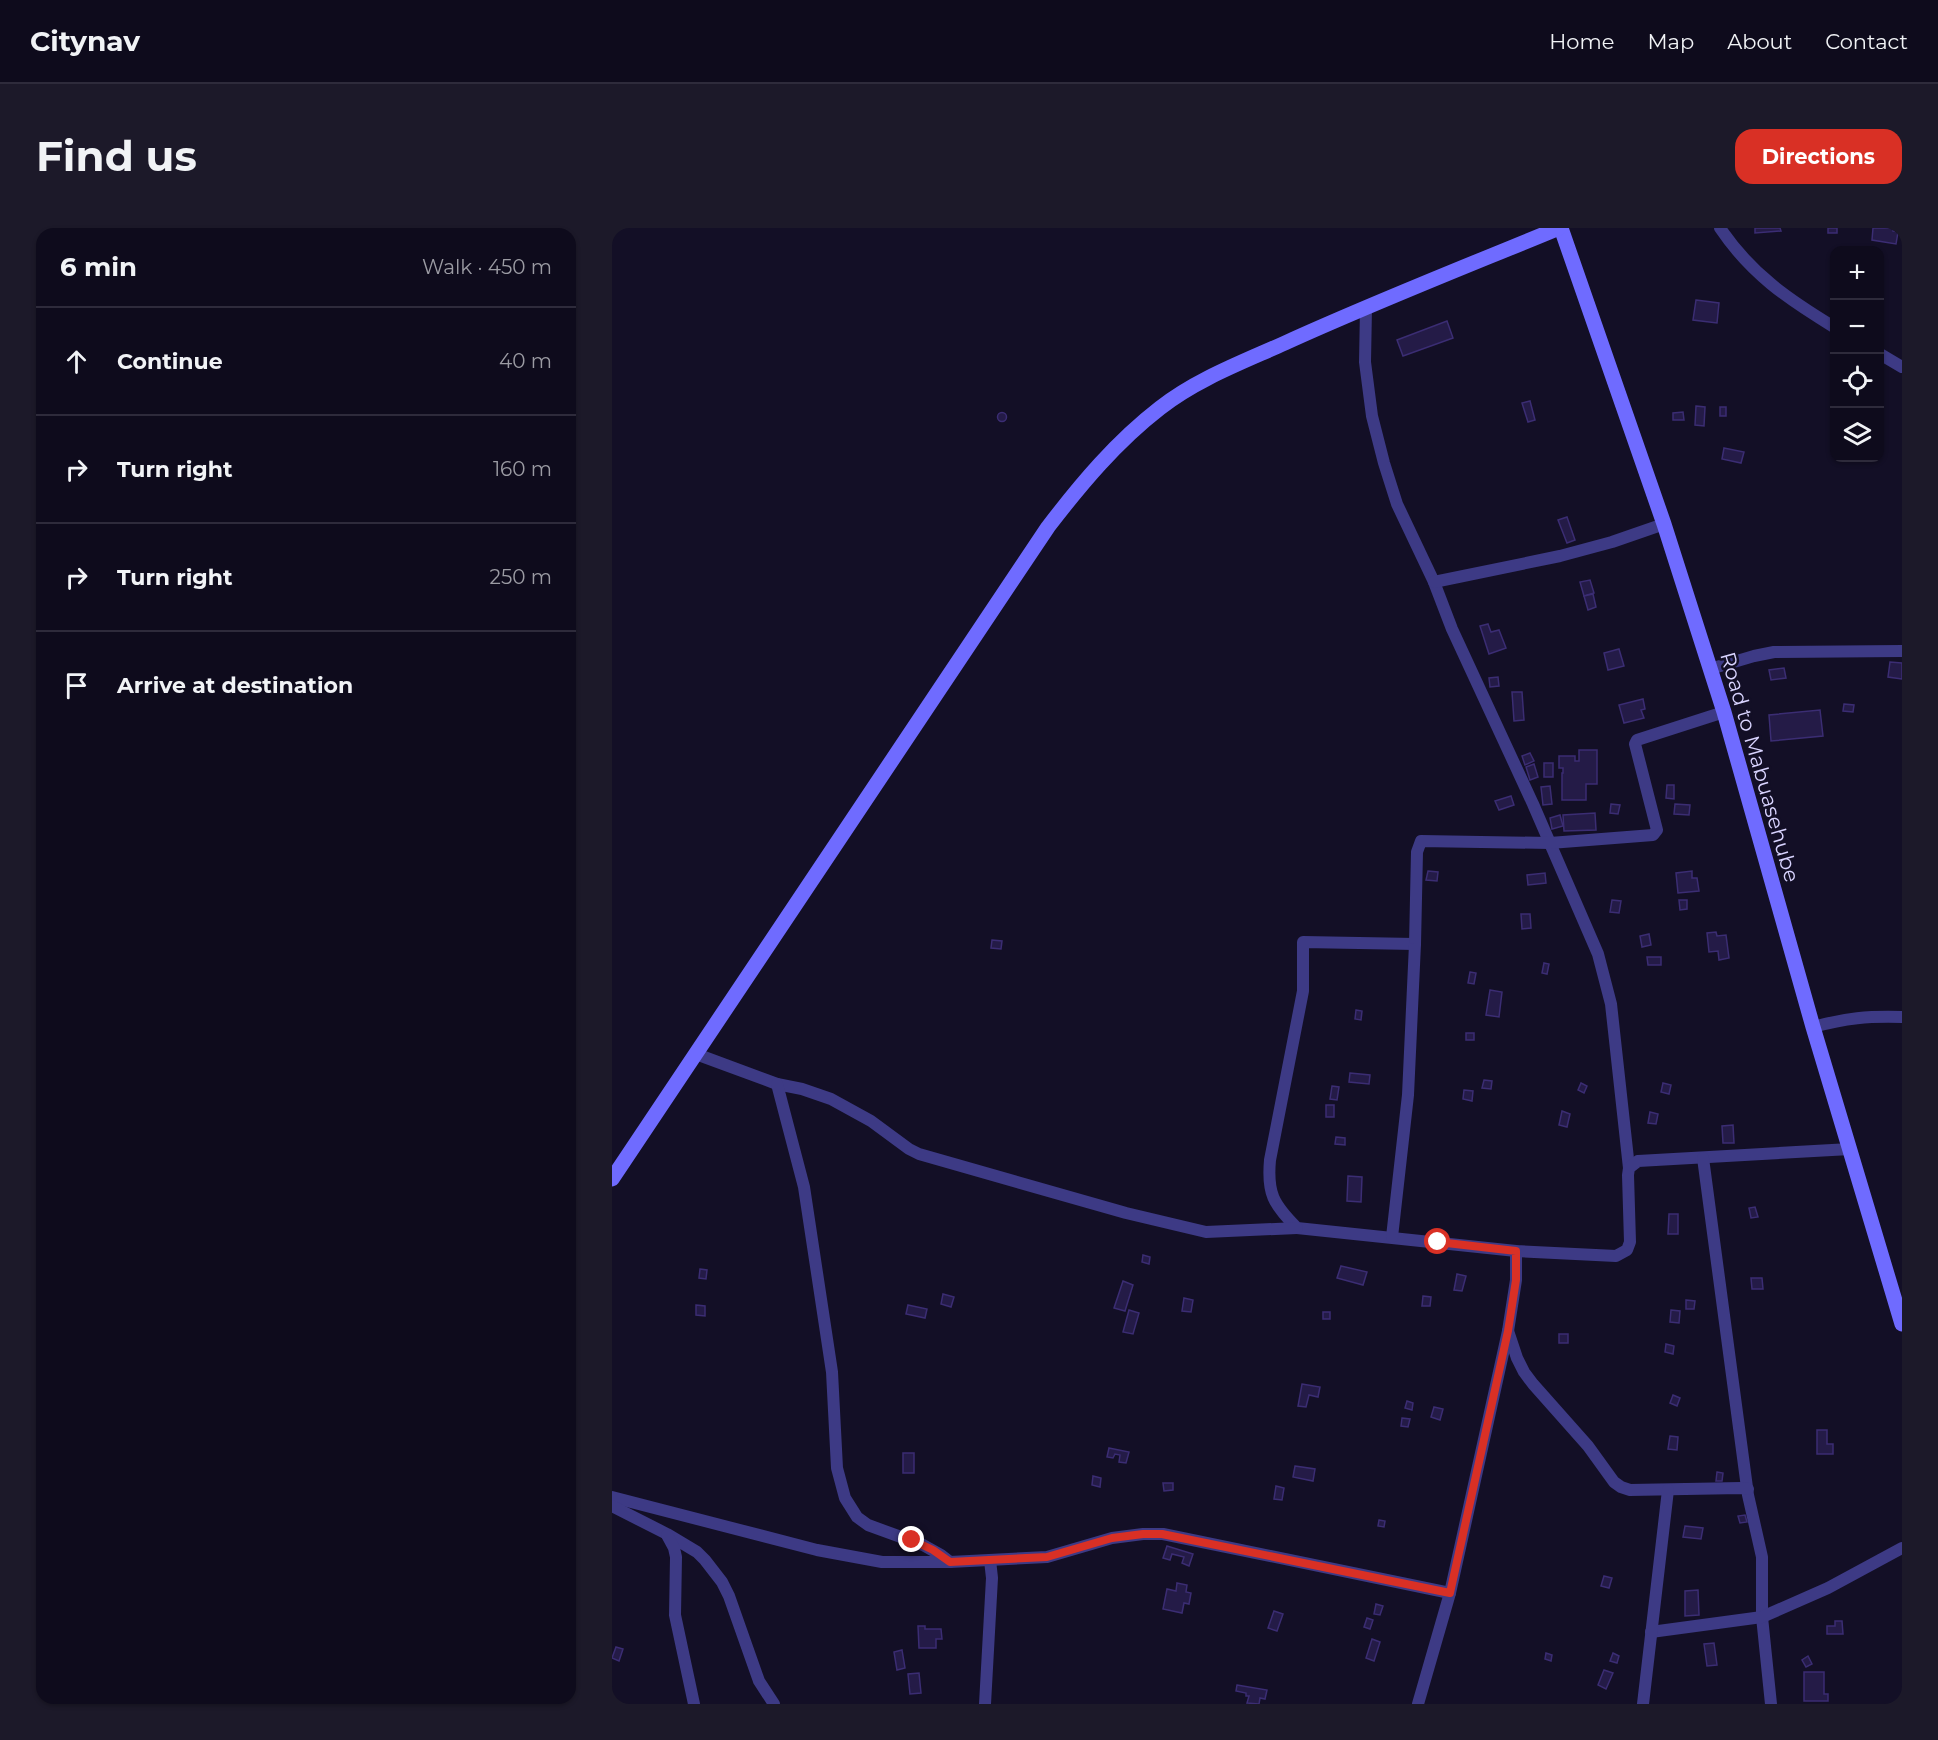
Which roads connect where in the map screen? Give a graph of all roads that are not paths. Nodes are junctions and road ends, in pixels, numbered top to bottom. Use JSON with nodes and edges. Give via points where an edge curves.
{"nodes":[{"id":1,"x":1560,"y":228,"type":"edge"},
{"id":2,"x":1720,"y":228,"type":"edge"},
{"id":3,"x":1366,"y":308,"type":"junction"},
{"id":4,"x":1830,"y":325,"type":"edge"},
{"id":5,"x":1884,"y":356,"type":"edge"},
{"id":6,"x":1902,"y":367,"type":"edge"},
{"id":7,"x":1664,"y":524,"type":"junction"},
{"id":8,"x":1434,"y":582,"type":"junction"},
{"id":9,"x":1902,"y":651,"type":"edge"},
{"id":10,"x":1710,"y":669,"type":"junction"},
{"id":11,"x":1724,"y":712,"type":"junction"},
{"id":12,"x":1550,"y":843,"type":"junction"},
{"id":13,"x":1415,"y":944,"type":"junction"},
{"id":14,"x":1902,"y":1017,"type":"edge"},
{"id":15,"x":1813,"y":1027,"type":"junction"},
{"id":16,"x":696,"y":1054,"type":"junction"},
{"id":17,"x":777,"y":1084,"type":"junction"},
{"id":18,"x":1850,"y":1149,"type":"junction"},
{"id":19,"x":1703,"y":1158,"type":"junction"},
{"id":20,"x":1629,"y":1168,"type":"junction"},
{"id":21,"x":612,"y":1179,"type":"edge"},
{"id":22,"x":1297,"y":1228,"type":"junction"},
{"id":23,"x":1392,"y":1237,"type":"junction"},
{"id":24,"x":1516,"y":1251,"type":"junction"},
{"id":25,"x":1902,"y":1324,"type":"edge"},
{"id":26,"x":1508,"y":1331,"type":"junction"},
{"id":27,"x":1668,"y":1490,"type":"junction"},
{"id":28,"x":1748,"y":1490,"type":"junction"},
{"id":29,"x":612,"y":1497,"type":"edge"},
{"id":30,"x":612,"y":1506,"type":"edge"},
{"id":31,"x":666,"y":1534,"type":"junction"},
{"id":32,"x":1902,"y":1548,"type":"edge"},
{"id":33,"x":990,"y":1560,"type":"junction"},
{"id":34,"x":950,"y":1562,"type":"junction"},
{"id":35,"x":1450,"y":1593,"type":"junction"},
{"id":36,"x":1762,"y":1617,"type":"junction"},
{"id":37,"x":1651,"y":1632,"type":"junction"},
{"id":38,"x":694,"y":1704,"type":"edge"},
{"id":39,"x":774,"y":1704,"type":"edge"},
{"id":40,"x":985,"y":1704,"type":"edge"},
{"id":41,"x":1418,"y":1704,"type":"edge"},
{"id":42,"x":1643,"y":1704,"type":"edge"},
{"id":43,"x":1771,"y":1704,"type":"edge"}],
"edges":[{"from":1,"to":3,"type":"street"},
{"from":1,"to":7,"type":"street","name":"Road to Mabuasehube"},
{"from":2,"to":4,"type":"street","via":[[1761,277]]},
{"from":3,"to":8,"type":"street","via":[[1365,362],[1372,416],[1397,504]]},
{"from":3,"to":16,"type":"street","via":[[1202,381],[1161,407],[1118,444],[1087,478],[1048,527]]},
{"from":5,"to":6,"type":"street"},
{"from":7,"to":8,"type":"street","via":[[1560,556]]},
{"from":7,"to":10,"type":"street","name":"Road to Mabuasehube"},
{"from":8,"to":12,"type":"street"},
{"from":9,"to":10,"type":"street","via":[[1774,652]]},
{"from":10,"to":11,"type":"street","name":"Road to Mabuasehube"},
{"from":11,"to":12,"type":"street","via":[[1637,740],[1657,830],[1653,835]]},
{"from":11,"to":15,"type":"street","name":"Road to Mabuasehube"},
{"from":12,"to":13,"type":"street","via":[[1420,841]]},
{"from":12,"to":20,"type":"street","via":[[1598,954],[1608,994]]},
{"from":13,"to":22,"type":"street","via":[[1304,942],[1303,992],[1270,1160],[1269,1183],[1276,1203]]},
{"from":13,"to":23,"type":"street","via":[[1408,1095]]},
{"from":14,"to":15,"type":"street","via":[[1866,1016]]},
{"from":15,"to":18,"type":"street","name":"Road to Mabuasehube"},
{"from":16,"to":17,"type":"street"},
{"from":16,"to":21,"type":"street"},
{"from":17,"to":22,"type":"street","via":[[802,1089],[852,1109],[914,1152],[1126,1213],[1206,1232]]},
{"from":17,"to":34,"type":"street","via":[[805,1197],[832,1372],[837,1468],[845,1498],[857,1517],[868,1525],[923,1545]]},
{"from":18,"to":19,"type":"street"},
{"from":18,"to":25,"type":"street","name":"Road to Mabuasehube"},
{"from":19,"to":20,"type":"street","via":[[1643,1160]]},
{"from":19,"to":28,"type":"street"},
{"from":20,"to":24,"type":"street","via":[[1630,1242],[1623,1254],[1606,1257]]},
{"from":22,"to":23,"type":"street"},
{"from":23,"to":24,"type":"street"},
{"from":24,"to":26,"type":"street"},
{"from":26,"to":27,"type":"street","via":[[1524,1372],[1614,1482],[1630,1490]]},
{"from":26,"to":35,"type":"street"},
{"from":27,"to":28,"type":"street"},
{"from":27,"to":37,"type":"street"},
{"from":28,"to":36,"type":"street","via":[[1762,1557]]},
{"from":29,"to":34,"type":"street","via":[[848,1557],[882,1562]]},
{"from":30,"to":31,"type":"street"},
{"from":31,"to":38,"type":"street","via":[[676,1557],[675,1615]]},
{"from":31,"to":39,"type":"street","via":[[697,1552],[722,1582],[759,1681]]},
{"from":32,"to":36,"type":"street","via":[[1828,1588]]},
{"from":33,"to":34,"type":"street"},
{"from":33,"to":35,"type":"street","via":[[1047,1557],[1112,1538],[1162,1534]]},
{"from":33,"to":40,"type":"street"},
{"from":35,"to":41,"type":"street"},
{"from":36,"to":37,"type":"street"},
{"from":36,"to":43,"type":"street"},
{"from":37,"to":42,"type":"street"}]}
